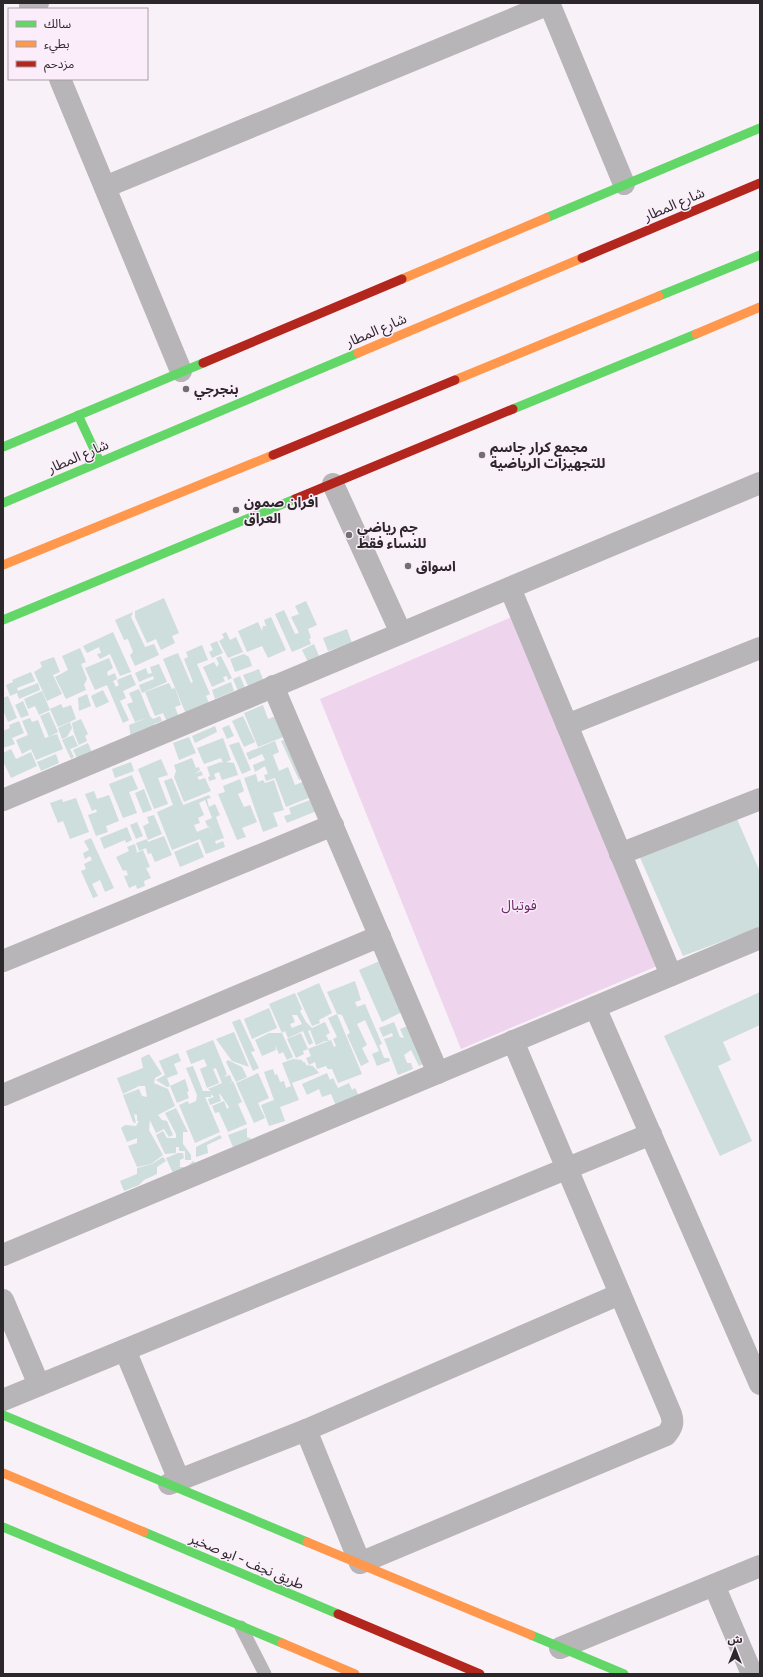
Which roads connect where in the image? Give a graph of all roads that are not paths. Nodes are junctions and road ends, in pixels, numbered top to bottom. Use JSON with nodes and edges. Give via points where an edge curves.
{"nodes":[{"id":1,"x":549,"y":4,"type":"edge"},
{"id":2,"x":60,"y":80,"type":"edge"},
{"id":3,"x":760,"y":128,"type":"edge"},
{"id":4,"x":760,"y":183,"type":"edge"},
{"id":5,"x":624,"y":184,"type":"junction"},
{"id":6,"x":105,"y":187,"type":"junction"},
{"id":7,"x":760,"y":255,"type":"edge"},
{"id":8,"x":760,"y":307,"type":"edge"},
{"id":9,"x":182,"y":371,"type":"junction"},
{"id":10,"x":78,"y":415,"type":"junction"},
{"id":11,"x":3,"y":445,"type":"edge"},
{"id":12,"x":100,"y":462,"type":"junction"},
{"id":13,"x":760,"y":483,"type":"edge"},
{"id":14,"x":334,"y":484,"type":"junction"},
{"id":15,"x":3,"y":503,"type":"edge"},
{"id":16,"x":3,"y":565,"type":"edge"},
{"id":17,"x":510,"y":588,"type":"junction"},
{"id":18,"x":3,"y":620,"type":"edge"},
{"id":19,"x":402,"y":633,"type":"junction"},
{"id":20,"x":760,"y":648,"type":"edge"},
{"id":21,"x":274,"y":686,"type":"junction"},
{"id":22,"x":567,"y":726,"type":"junction"},
{"id":23,"x":760,"y":798,"type":"edge"},
{"id":24,"x":3,"y":800,"type":"edge"},
{"id":25,"x":333,"y":825,"type":"junction"},
{"id":26,"x":620,"y":854,"type":"junction"},
{"id":27,"x":380,"y":936,"type":"junction"},
{"id":28,"x":760,"y":938,"type":"edge"},
{"id":29,"x":3,"y":961,"type":"edge"},
{"id":30,"x":670,"y":975,"type":"junction"},
{"id":31,"x":595,"y":1007,"type":"junction"},
{"id":32,"x":513,"y":1041,"type":"junction"},
{"id":33,"x":438,"y":1073,"type":"junction"},
{"id":34,"x":3,"y":1095,"type":"edge"},
{"id":35,"x":651,"y":1134,"type":"junction"},
{"id":36,"x":567,"y":1169,"type":"junction"},
{"id":37,"x":3,"y":1255,"type":"edge"},
{"id":38,"x":620,"y":1294,"type":"junction"},
{"id":39,"x":3,"y":1300,"type":"edge"},
{"id":40,"x":125,"y":1350,"type":"junction"},
{"id":41,"x":760,"y":1384,"type":"edge"},
{"id":42,"x":39,"y":1385,"type":"junction"},
{"id":43,"x":3,"y":1400,"type":"edge"},
{"id":44,"x":3,"y":1416,"type":"edge"},
{"id":45,"x":306,"y":1430,"type":"junction"},
{"id":46,"x":3,"y":1473,"type":"edge"},
{"id":47,"x":174,"y":1482,"type":"junction"},
{"id":48,"x":3,"y":1527,"type":"edge"},
{"id":49,"x":360,"y":1563,"type":"junction"},
{"id":50,"x":760,"y":1566,"type":"edge"},
{"id":51,"x":714,"y":1585,"type":"junction"},
{"id":52,"x":242,"y":1626,"type":"junction"},
{"id":53,"x":560,"y":1648,"type":"junction"},
{"id":54,"x":265,"y":1674,"type":"edge"},
{"id":55,"x":356,"y":1674,"type":"edge"},
{"id":56,"x":480,"y":1674,"type":"edge"},
{"id":57,"x":624,"y":1674,"type":"edge"},
{"id":58,"x":752,"y":1674,"type":"edge"}],
"edges":[{"from":1,"to":5,"type":"street"},
{"from":1,"to":6,"type":"street"},
{"from":2,"to":6,"type":"street"},
{"from":3,"to":5,"type":"main road"},
{"from":4,"to":12,"type":"main road","name":"شارع المطار"},
{"from":5,"to":9,"type":"main road"},
{"from":6,"to":9,"type":"street"},
{"from":7,"to":16,"type":"main road"},
{"from":8,"to":14,"type":"main road"},
{"from":9,"to":10,"type":"main road"},
{"from":10,"to":11,"type":"main road"},
{"from":10,"to":12,"type":"main road"},
{"from":12,"to":15,"type":"main road","name":"شارع المطار"},
{"from":13,"to":17,"type":"street"},
{"from":14,"to":18,"type":"main road"},
{"from":14,"to":19,"type":"street"},
{"from":17,"to":19,"type":"street"},
{"from":17,"to":22,"type":"street"},
{"from":19,"to":21,"type":"street"},
{"from":20,"to":22,"type":"street"},
{"from":21,"to":24,"type":"street"},
{"from":21,"to":25,"type":"street"},
{"from":22,"to":26,"type":"street"},
{"from":23,"to":26,"type":"street"},
{"from":25,"to":27,"type":"street"},
{"from":25,"to":29,"type":"street"},
{"from":26,"to":30,"type":"street"},
{"from":27,"to":33,"type":"street"},
{"from":27,"to":34,"type":"street"},
{"from":28,"to":30,"type":"street"},
{"from":30,"to":31,"type":"street"},
{"from":31,"to":32,"type":"street"},
{"from":31,"to":35,"type":"street"},
{"from":32,"to":33,"type":"street"},
{"from":32,"to":36,"type":"street"},
{"from":33,"to":37,"type":"street"},
{"from":35,"to":36,"type":"street"},
{"from":35,"to":41,"type":"street"},
{"from":36,"to":38,"type":"street"},
{"from":36,"to":40,"type":"street"},
{"from":38,"to":45,"type":"street"},
{"from":38,"to":49,"type":"street","via":[[671,1414],[673,1420],[670,1431],[666,1435]]},
{"from":39,"to":42,"type":"street"},
{"from":40,"to":42,"type":"street"},
{"from":40,"to":47,"type":"street"},
{"from":42,"to":43,"type":"street"},
{"from":44,"to":47,"type":"main road"},
{"from":45,"to":47,"type":"street"},
{"from":45,"to":49,"type":"street"},
{"from":46,"to":56,"type":"main road","name":"طريق نجف - ابو صخير"},
{"from":47,"to":49,"type":"main road"},
{"from":48,"to":52,"type":"main road"},
{"from":49,"to":53,"type":"main road"},
{"from":50,"to":51,"type":"street"},
{"from":51,"to":53,"type":"street"},
{"from":51,"to":58,"type":"street"},
{"from":52,"to":54,"type":"lane"},
{"from":52,"to":55,"type":"main road"},
{"from":53,"to":57,"type":"main road"}]}
